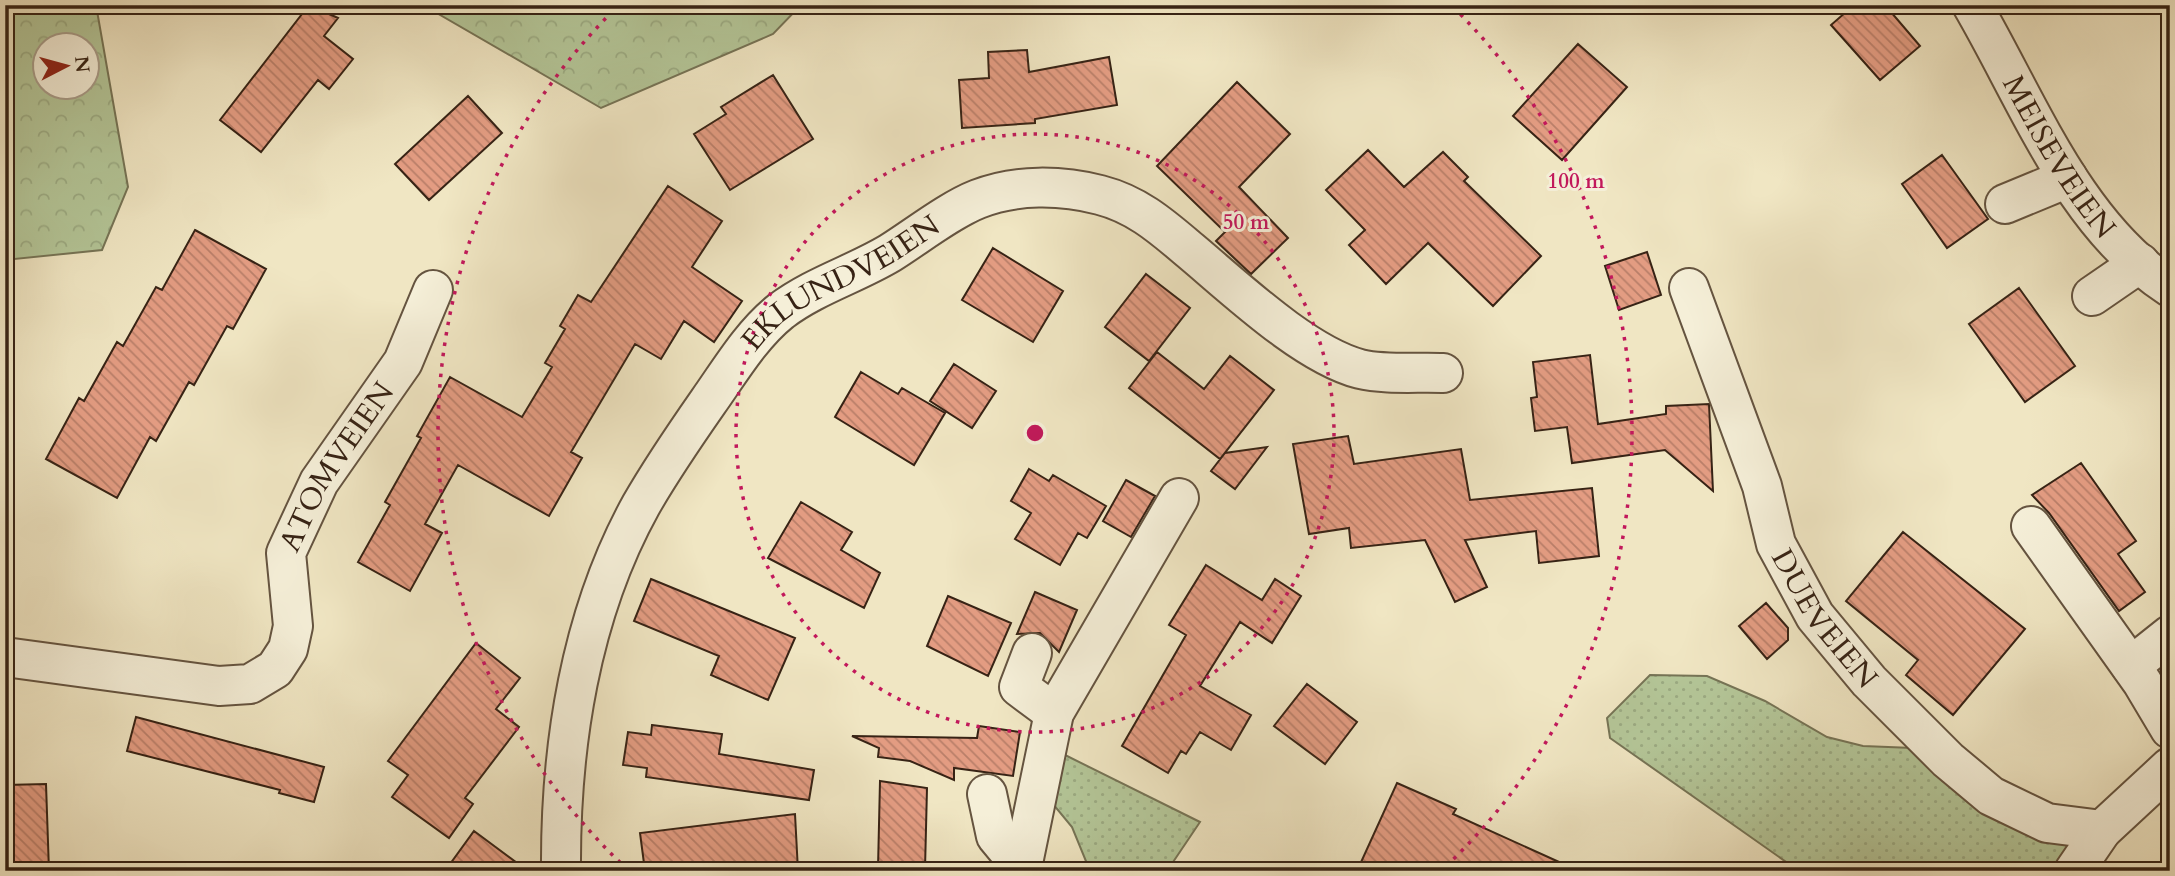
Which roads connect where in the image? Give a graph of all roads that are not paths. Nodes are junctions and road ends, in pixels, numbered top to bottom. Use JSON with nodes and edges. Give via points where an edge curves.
{"nodes":[{"id":1,"x":1972,"y":5,"type":"edge"},
{"id":2,"x":2068,"y":178,"type":"junction"},
{"id":3,"x":2005,"y":204,"type":"dead end"},
{"id":4,"x":2140,"y":263,"type":"junction"},
{"id":5,"x":2170,"y":287,"type":"edge"},
{"id":6,"x":1689,"y":288,"type":"dead end"},
{"id":7,"x":433,"y":290,"type":"dead end"},
{"id":8,"x":2092,"y":296,"type":"dead end"},
{"id":9,"x":1443,"y":373,"type":"dead end"},
{"id":10,"x":1179,"y":498,"type":"dead end"},
{"id":11,"x":2031,"y":526,"type":"dead end"},
{"id":12,"x":2170,"y":635,"type":"edge"},
{"id":13,"x":1032,"y":653,"type":"dead end"},
{"id":14,"x":5,"y":657,"type":"edge"},
{"id":15,"x":2131,"y":666,"type":"junction"},
{"id":16,"x":1054,"y":713,"type":"junction"},
{"id":17,"x":2170,"y":729,"type":"edge"},
{"id":18,"x":2170,"y":767,"type":"edge"},
{"id":19,"x":986,"y":794,"type":"dead end"},
{"id":20,"x":2102,"y":830,"type":"junction"},
{"id":21,"x":1024,"y":869,"type":"edge"},
{"id":22,"x":561,"y":871,"type":"edge"},
{"id":23,"x":2074,"y":871,"type":"edge"}],
"edges":[{"from":1,"to":2,"type":"street","name":"MEISEVEIEN"},
{"from":2,"to":3,"type":"street"},
{"from":2,"to":4,"type":"street","name":"MEISEVEIEN","via":[[2112,239]]},
{"from":4,"to":5,"type":"street","name":"MEISEVEIEN"},
{"from":4,"to":8,"type":"street"},
{"from":6,"to":20,"type":"street","name":"DUEVEIEN","via":[[1762,486],[1776,544],[1815,617],[1869,681],[1991,796],[2047,824]]},
{"from":7,"to":14,"type":"street","name":"ATOMVEIEN","via":[[403,362],[319,482],[286,554],[293,626],[288,649],[275,669],[250,684],[219,686]]},
{"from":9,"to":22,"type":"street","name":"EKLUNDVEIEN","via":[[1361,369],[1321,351],[1278,323],[1143,211],[1069,187],[1028,188],[978,199],[869,265],[819,288],[781,312],[751,341],[682,440],[634,520],[607,582],[583,661],[567,740]]},
{"from":10,"to":16,"type":"street"},
{"from":11,"to":15,"type":"street"},
{"from":12,"to":15,"type":"street"},
{"from":13,"to":16,"type":"street","via":[[1020,687]]},
{"from":15,"to":17,"type":"street"},
{"from":16,"to":21,"type":"street"},
{"from":18,"to":20,"type":"street"},
{"from":19,"to":21,"type":"street","via":[[996,836]]},
{"from":20,"to":23,"type":"street"}]}
